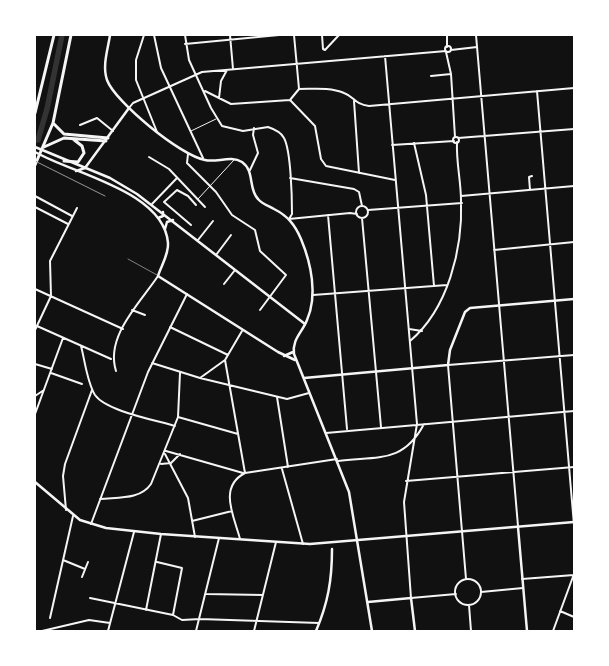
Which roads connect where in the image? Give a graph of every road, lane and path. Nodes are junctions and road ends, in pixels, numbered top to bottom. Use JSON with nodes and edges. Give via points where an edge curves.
{"nodes":[{"id":1,"x":54,"y":35,"type":"edge"},
{"id":2,"x":71,"y":35,"type":"edge"},
{"id":3,"x":110,"y":35,"type":"edge"},
{"id":4,"x":144,"y":35,"type":"edge"},
{"id":5,"x":154,"y":35,"type":"edge"},
{"id":6,"x":185,"y":35,"type":"edge"},
{"id":7,"x":230,"y":35,"type":"edge"},
{"id":8,"x":279,"y":35,"type":"edge"},
{"id":9,"x":294,"y":35,"type":"edge"},
{"id":10,"x":322,"y":35,"type":"edge"},
{"id":11,"x":339,"y":35,"type":"edge"},
{"id":12,"x":447,"y":35,"type":"edge"},
{"id":13,"x":476,"y":35,"type":"edge"},
{"id":14,"x":230,"y":40,"type":"junction"},
{"id":15,"x":185,"y":44,"type":"junction"},
{"id":16,"x":477,"y":47,"type":"junction"},
{"id":17,"x":448,"y":49,"type":"junction"},
{"id":18,"x":385,"y":56,"type":"junction"},
{"id":19,"x":296,"y":63,"type":"junction"},
{"id":20,"x":227,"y":69,"type":"junction"},
{"id":21,"x":233,"y":69,"type":"junction"},
{"id":22,"x":195,"y":74,"type":"junction"},
{"id":23,"x":450,"y":74,"type":"junction"},
{"id":24,"x":431,"y":76,"type":"dead end"},
{"id":25,"x":168,"y":86,"type":"junction"},
{"id":26,"x":574,"y":88,"type":"edge"},
{"id":27,"x":204,"y":90,"type":"junction"},
{"id":28,"x":299,"y":90,"type":"junction"},
{"id":29,"x":537,"y":91,"type":"junction"},
{"id":30,"x":481,"y":96,"type":"junction"},
{"id":31,"x":144,"y":98,"type":"junction"},
{"id":32,"x":219,"y":98,"type":"junction"},
{"id":33,"x":452,"y":99,"type":"junction"},
{"id":34,"x":290,"y":100,"type":"junction"},
{"id":35,"x":354,"y":101,"type":"junction"},
{"id":36,"x":389,"y":104,"type":"junction"},
{"id":37,"x":129,"y":108,"type":"junction"},
{"id":38,"x":35,"y":113,"type":"edge"},
{"id":39,"x":216,"y":119,"type":"junction"},
{"id":40,"x":53,"y":123,"type":"junction"},
{"id":41,"x":80,"y":125,"type":"dead end"},
{"id":42,"x":254,"y":128,"type":"junction"},
{"id":43,"x":574,"y":129,"type":"edge"},
{"id":44,"x":113,"y":131,"type":"junction"},
{"id":45,"x":191,"y":131,"type":"junction"},
{"id":46,"x":158,"y":132,"type":"junction"},
{"id":47,"x":540,"y":132,"type":"junction"},
{"id":48,"x":70,"y":138,"type":"junction"},
{"id":49,"x":485,"y":138,"type":"junction"},
{"id":50,"x":107,"y":139,"type":"junction"},
{"id":51,"x":456,"y":140,"type":"junction"},
{"id":52,"x":414,"y":144,"type":"junction"},
{"id":53,"x":392,"y":145,"type":"junction"},
{"id":54,"x":35,"y":147,"type":"edge"},
{"id":55,"x":43,"y":147,"type":"junction"},
{"id":56,"x":35,"y":152,"type":"edge"},
{"id":57,"x":188,"y":154,"type":"junction"},
{"id":58,"x":149,"y":156,"type":"dead end"},
{"id":59,"x":235,"y":159,"type":"junction"},
{"id":60,"x":204,"y":160,"type":"junction"},
{"id":61,"x":64,"y":161,"type":"junction"},
{"id":62,"x":35,"y":165,"type":"edge"},
{"id":63,"x":85,"y":168,"type":"junction"},
{"id":64,"x":72,"y":170,"type":"junction"},
{"id":65,"x":249,"y":171,"type":"junction"},
{"id":66,"x":359,"y":173,"type":"junction"},
{"id":67,"x":532,"y":176,"type":"dead end"},
{"id":68,"x":177,"y":178,"type":"junction"},
{"id":69,"x":290,"y":178,"type":"junction"},
{"id":70,"x":395,"y":180,"type":"junction"},
{"id":71,"x":210,"y":186,"type":"junction"},
{"id":72,"x":574,"y":186,"type":"edge"},
{"id":73,"x":545,"y":188,"type":"junction"},
{"id":74,"x":530,"y":190,"type":"junction"},
{"id":75,"x":490,"y":194,"type":"junction"},
{"id":76,"x":35,"y":196,"type":"edge"},
{"id":77,"x":461,"y":196,"type":"junction"},
{"id":78,"x":159,"y":197,"type":"junction"},
{"id":79,"x":198,"y":200,"type":"junction"},
{"id":80,"x":164,"y":202,"type":"junction"},
{"id":81,"x":462,"y":203,"type":"junction"},
{"id":82,"x":152,"y":204,"type":"junction"},
{"id":83,"x":196,"y":205,"type":"dead end"},
{"id":84,"x":362,"y":206,"type":"junction"},
{"id":85,"x":428,"y":206,"type":"junction"},
{"id":86,"x":35,"y":207,"type":"edge"},
{"id":87,"x":205,"y":207,"type":"dead end"},
{"id":88,"x":77,"y":208,"type":"dead end"},
{"id":89,"x":398,"y":208,"type":"junction"},
{"id":90,"x":357,"y":210,"type":"junction"},
{"id":91,"x":368,"y":210,"type":"junction"},
{"id":92,"x":163,"y":212,"type":"junction"},
{"id":93,"x":350,"y":213,"type":"junction"},
{"id":94,"x":357,"y":214,"type":"junction"},
{"id":95,"x":328,"y":215,"type":"junction"},
{"id":96,"x":72,"y":216,"type":"junction"},
{"id":97,"x":158,"y":218,"type":"junction"},
{"id":98,"x":362,"y":218,"type":"junction"},
{"id":99,"x":289,"y":219,"type":"junction"},
{"id":100,"x":173,"y":220,"type":"junction"},
{"id":101,"x":213,"y":220,"type":"dead end"},
{"id":102,"x":68,"y":224,"type":"junction"},
{"id":103,"x":191,"y":225,"type":"dead end"},
{"id":104,"x":165,"y":231,"type":"junction"},
{"id":105,"x":231,"y":235,"type":"dead end"},
{"id":106,"x":198,"y":240,"type":"junction"},
{"id":107,"x":574,"y":242,"type":"edge"},
{"id":108,"x":550,"y":244,"type":"junction"},
{"id":109,"x":494,"y":250,"type":"junction"},
{"id":110,"x":216,"y":255,"type":"junction"},
{"id":111,"x":128,"y":259,"type":"dead end"},
{"id":112,"x":236,"y":270,"type":"junction"},
{"id":113,"x":158,"y":276,"type":"junction"},
{"id":114,"x":224,"y":284,"type":"dead end"},
{"id":115,"x":447,"y":285,"type":"junction"},
{"id":116,"x":434,"y":286,"type":"junction"},
{"id":117,"x":405,"y":288,"type":"junction"},
{"id":118,"x":35,"y":289,"type":"edge"},
{"id":119,"x":369,"y":291,"type":"junction"},
{"id":120,"x":187,"y":294,"type":"junction"},
{"id":121,"x":335,"y":294,"type":"junction"},
{"id":122,"x":312,"y":295,"type":"junction"},
{"id":123,"x":51,"y":296,"type":"junction"},
{"id":124,"x":270,"y":297,"type":"junction"},
{"id":125,"x":574,"y":298,"type":"edge"},
{"id":126,"x":555,"y":300,"type":"junction"},
{"id":127,"x":499,"y":306,"type":"junction"},
{"id":128,"x":132,"y":310,"type":"junction"},
{"id":129,"x":260,"y":310,"type":"dead end"},
{"id":130,"x":145,"y":315,"type":"dead end"},
{"id":131,"x":305,"y":324,"type":"junction"},
{"id":132,"x":38,"y":326,"type":"junction"},
{"id":133,"x":170,"y":327,"type":"junction"},
{"id":134,"x":408,"y":329,"type":"junction"},
{"id":135,"x":35,"y":330,"type":"edge"},
{"id":136,"x":123,"y":330,"type":"junction"},
{"id":137,"x":243,"y":330,"type":"junction"},
{"id":138,"x":422,"y":331,"type":"junction"},
{"id":139,"x":63,"y":338,"type":"junction"},
{"id":140,"x":410,"y":342,"type":"junction"},
{"id":141,"x":81,"y":346,"type":"junction"},
{"id":142,"x":293,"y":352,"type":"junction"},
{"id":143,"x":228,"y":355,"type":"junction"},
{"id":144,"x":574,"y":355,"type":"edge"},
{"id":145,"x":284,"y":356,"type":"junction"},
{"id":146,"x":560,"y":356,"type":"junction"},
{"id":147,"x":112,"y":359,"type":"junction"},
{"id":148,"x":226,"y":360,"type":"junction"},
{"id":149,"x":295,"y":360,"type":"junction"},
{"id":150,"x":504,"y":361,"type":"junction"},
{"id":151,"x":152,"y":363,"type":"junction"},
{"id":152,"x":35,"y":365,"type":"edge"},
{"id":153,"x":448,"y":365,"type":"junction"},
{"id":154,"x":412,"y":368,"type":"junction"},
{"id":155,"x":52,"y":369,"type":"junction"},
{"id":156,"x":116,"y":371,"type":"dead end"},
{"id":157,"x":376,"y":371,"type":"junction"},
{"id":158,"x":180,"y":372,"type":"junction"},
{"id":159,"x":51,"y":373,"type":"junction"},
{"id":160,"x":342,"y":374,"type":"junction"},
{"id":161,"x":200,"y":378,"type":"junction"},
{"id":162,"x":304,"y":378,"type":"junction"},
{"id":163,"x":82,"y":384,"type":"dead end"},
{"id":164,"x":232,"y":386,"type":"junction"},
{"id":165,"x":92,"y":389,"type":"junction"},
{"id":166,"x":44,"y":390,"type":"junction"},
{"id":167,"x":309,"y":393,"type":"junction"},
{"id":168,"x":35,"y":396,"type":"edge"},
{"id":169,"x":277,"y":397,"type":"junction"},
{"id":170,"x":574,"y":411,"type":"edge"},
{"id":171,"x":564,"y":412,"type":"junction"},
{"id":172,"x":35,"y":414,"type":"edge"},
{"id":173,"x":132,"y":414,"type":"junction"},
{"id":174,"x":178,"y":417,"type":"junction"},
{"id":175,"x":509,"y":417,"type":"junction"},
{"id":176,"x":453,"y":421,"type":"junction"},
{"id":177,"x":417,"y":424,"type":"junction"},
{"id":178,"x":424,"y":424,"type":"junction"},
{"id":179,"x":175,"y":426,"type":"junction"},
{"id":180,"x":381,"y":427,"type":"junction"},
{"id":181,"x":347,"y":430,"type":"junction"},
{"id":182,"x":326,"y":433,"type":"junction"},
{"id":183,"x":238,"y":434,"type":"junction"},
{"id":184,"x":416,"y":439,"type":"junction"},
{"id":185,"x":407,"y":448,"type":"junction"},
{"id":186,"x":413,"y":450,"type":"junction"},
{"id":187,"x":165,"y":452,"type":"junction"},
{"id":188,"x":180,"y":454,"type":"junction"},
{"id":189,"x":337,"y":460,"type":"junction"},
{"id":190,"x":172,"y":463,"type":"junction"},
{"id":191,"x":160,"y":464,"type":"junction"},
{"id":192,"x":288,"y":467,"type":"junction"},
{"id":193,"x":574,"y":467,"type":"edge"},
{"id":194,"x":282,"y":468,"type":"junction"},
{"id":195,"x":569,"y":468,"type":"junction"},
{"id":196,"x":514,"y":472,"type":"junction"},
{"id":197,"x":244,"y":473,"type":"junction"},
{"id":198,"x":458,"y":477,"type":"junction"},
{"id":199,"x":406,"y":481,"type":"junction"},
{"id":200,"x":35,"y":482,"type":"edge"},
{"id":201,"x":100,"y":499,"type":"junction"},
{"id":202,"x":66,"y":510,"type":"junction"},
{"id":203,"x":232,"y":511,"type":"junction"},
{"id":204,"x":73,"y":516,"type":"junction"},
{"id":205,"x":192,"y":521,"type":"junction"},
{"id":206,"x":574,"y":523,"type":"edge"},
{"id":207,"x":91,"y":524,"type":"junction"},
{"id":208,"x":518,"y":527,"type":"junction"},
{"id":209,"x":134,"y":532,"type":"junction"},
{"id":210,"x":463,"y":532,"type":"junction"},
{"id":211,"x":161,"y":534,"type":"junction"},
{"id":212,"x":407,"y":536,"type":"junction"},
{"id":213,"x":195,"y":537,"type":"junction"},
{"id":214,"x":219,"y":538,"type":"junction"},
{"id":215,"x":240,"y":540,"type":"junction"},
{"id":216,"x":358,"y":540,"type":"junction"},
{"id":217,"x":276,"y":542,"type":"junction"},
{"id":218,"x":341,"y":542,"type":"junction"},
{"id":219,"x":303,"y":544,"type":"junction"},
{"id":220,"x":323,"y":544,"type":"junction"},
{"id":221,"x":332,"y":549,"type":"junction"},
{"id":222,"x":63,"y":560,"type":"junction"},
{"id":223,"x":88,"y":562,"type":"dead end"},
{"id":224,"x":157,"y":562,"type":"junction"},
{"id":225,"x":85,"y":569,"type":"junction"},
{"id":226,"x":574,"y":575,"type":"edge"},
{"id":227,"x":82,"y":577,"type":"dead end"},
{"id":228,"x":522,"y":578,"type":"junction"},
{"id":229,"x":466,"y":579,"type":"junction"},
{"id":230,"x":573,"y":579,"type":"edge"},
{"id":231,"x":523,"y":588,"type":"junction"},
{"id":232,"x":481,"y":592,"type":"junction"},
{"id":233,"x":206,"y":594,"type":"junction"},
{"id":234,"x":456,"y":594,"type":"junction"},
{"id":235,"x":263,"y":595,"type":"junction"},
{"id":236,"x":90,"y":598,"type":"dead end"},
{"id":237,"x":412,"y":598,"type":"junction"},
{"id":238,"x":368,"y":602,"type":"junction"},
{"id":239,"x":116,"y":604,"type":"junction"},
{"id":240,"x":469,"y":605,"type":"junction"},
{"id":241,"x":146,"y":610,"type":"junction"},
{"id":242,"x":560,"y":612,"type":"junction"},
{"id":243,"x":173,"y":615,"type":"junction"},
{"id":244,"x":574,"y":617,"type":"edge"},
{"id":245,"x":50,"y":618,"type":"dead end"},
{"id":246,"x":200,"y":618,"type":"junction"},
{"id":247,"x":256,"y":621,"type":"junction"},
{"id":248,"x":110,"y":623,"type":"junction"},
{"id":249,"x":320,"y":623,"type":"junction"},
{"id":250,"x":42,"y":631,"type":"edge"},
{"id":251,"x":108,"y":631,"type":"edge"},
{"id":252,"x":196,"y":631,"type":"edge"},
{"id":253,"x":254,"y":631,"type":"edge"},
{"id":254,"x":316,"y":631,"type":"edge"},
{"id":255,"x":372,"y":631,"type":"edge"},
{"id":256,"x":414,"y":631,"type":"edge"},
{"id":257,"x":471,"y":631,"type":"edge"},
{"id":258,"x":527,"y":631,"type":"edge"},
{"id":259,"x":553,"y":631,"type":"edge"}],
"edges":[{"from":1,"to":38,"type":"main road"},
{"from":2,"to":40,"type":"main road"},
{"from":3,"to":37,"type":"main road","via":[[106,74],[115,92]]},
{"from":4,"to":31,"type":"street","via":[[135,67],[136,80]]},
{"from":5,"to":25,"type":"street"},
{"from":6,"to":15,"type":"street"},
{"from":7,"to":14,"type":"street"},
{"from":8,"to":14,"type":"street"},
{"from":9,"to":19,"type":"street"},
{"from":10,"to":11,"type":"street","via":[[324,50]]},
{"from":12,"to":17,"type":"street"},
{"from":13,"to":16,"type":"street"},
{"from":14,"to":15,"type":"street"},
{"from":14,"to":21,"type":"street"},
{"from":15,"to":22,"type":"street"},
{"from":16,"to":17,"type":"street"},
{"from":16,"to":30,"type":"street"},
{"from":17,"to":18,"type":"street"},
{"from":17,"to":23,"type":"street"},
{"from":18,"to":19,"type":"street"},
{"from":18,"to":36,"type":"street"},
{"from":19,"to":21,"type":"street"},
{"from":19,"to":28,"type":"street"},
{"from":20,"to":21,"type":"street"},
{"from":20,"to":22,"type":"street"},
{"from":20,"to":32,"type":"street","via":[[221,81]]},
{"from":22,"to":25,"type":"street"},
{"from":22,"to":27,"type":"street"},
{"from":23,"to":24,"type":"street"},
{"from":23,"to":33,"type":"street"},
{"from":25,"to":31,"type":"street"},
{"from":25,"to":45,"type":"street"},
{"from":26,"to":29,"type":"street"},
{"from":27,"to":32,"type":"street"},
{"from":27,"to":39,"type":"street"},
{"from":28,"to":34,"type":"street"},
{"from":28,"to":35,"type":"street","via":[[336,90]]},
{"from":29,"to":30,"type":"street"},
{"from":29,"to":47,"type":"street"},
{"from":30,"to":33,"type":"street"},
{"from":30,"to":49,"type":"street"},
{"from":31,"to":37,"type":"street"},
{"from":31,"to":46,"type":"street"},
{"from":32,"to":34,"type":"street","via":[[231,104]]},
{"from":33,"to":36,"type":"street"},
{"from":33,"to":51,"type":"street"},
{"from":34,"to":66,"type":"street","via":[[315,126],[323,163],[330,168]]},
{"from":35,"to":36,"type":"street","via":[[369,106]]},
{"from":35,"to":66,"type":"street"},
{"from":36,"to":53,"type":"street"},
{"from":37,"to":44,"type":"main road"},
{"from":37,"to":46,"type":"main road"},
{"from":39,"to":42,"type":"street","via":[[227,128],[243,131]]},
{"from":39,"to":45,"type":"street"},
{"from":40,"to":50,"type":"main road","via":[[64,134]]},
{"from":40,"to":55,"type":"main road"},
{"from":41,"to":44,"type":"street","via":[[97,118]]},
{"from":42,"to":65,"type":"street","via":[[258,153]]},
{"from":42,"to":69,"type":"street","via":[[268,127],[283,137],[287,145]]},
{"from":43,"to":47,"type":"street"},
{"from":44,"to":50,"type":"main road"},
{"from":45,"to":60,"type":"street"},
{"from":46,"to":57,"type":"main road"},
{"from":47,"to":49,"type":"street"},
{"from":47,"to":73,"type":"street"},
{"from":48,"to":50,"type":"main road"},
{"from":48,"to":55,"type":"main road","via":[[55,140]]},
{"from":48,"to":61,"type":"main road","via":[[82,146],[84,153],[78,162]]},
{"from":49,"to":51,"type":"street"},
{"from":49,"to":75,"type":"street"},
{"from":50,"to":63,"type":"main road"},
{"from":51,"to":52,"type":"street"},
{"from":51,"to":77,"type":"street"},
{"from":52,"to":53,"type":"street"},
{"from":52,"to":85,"type":"street"},
{"from":53,"to":70,"type":"street"},
{"from":54,"to":61,"type":"main road"},
{"from":55,"to":62,"type":"main road"},
{"from":56,"to":64,"type":"main road"},
{"from":57,"to":60,"type":"main road"},
{"from":57,"to":71,"type":"street","via":[[187,163]]},
{"from":58,"to":68,"type":"street","via":[[164,164]]},
{"from":59,"to":60,"type":"main road"},
{"from":59,"to":65,"type":"main road"},
{"from":59,"to":71,"type":"street"},
{"from":61,"to":63,"type":"main road"},
{"from":63,"to":64,"type":"main road"},
{"from":63,"to":82,"type":"main road","via":[[126,187]]},
{"from":64,"to":97,"type":"main road","via":[[138,200]]},
{"from":65,"to":99,"type":"main road","via":[[258,200]]},
{"from":66,"to":70,"type":"street"},
{"from":67,"to":74,"type":"street","via":[[529,177]]},
{"from":68,"to":78,"type":"street"},
{"from":68,"to":79,"type":"street"},
{"from":69,"to":84,"type":"street","via":[[354,189]]},
{"from":69,"to":99,"type":"street","via":[[292,214]]},
{"from":70,"to":89,"type":"street"},
{"from":71,"to":79,"type":"street"},
{"from":71,"to":124,"type":"street","via":[[232,215],[255,230],[260,251],[286,275]]},
{"from":72,"to":73,"type":"street"},
{"from":73,"to":74,"type":"street"},
{"from":73,"to":108,"type":"street"},
{"from":74,"to":75,"type":"street"},
{"from":75,"to":77,"type":"street"},
{"from":75,"to":109,"type":"street"},
{"from":76,"to":96,"type":"street"},
{"from":77,"to":81,"type":"street"},
{"from":78,"to":80,"type":"street"},
{"from":78,"to":82,"type":"street"},
{"from":79,"to":87,"type":"street"},
{"from":80,"to":83,"type":"street","via":[[177,190]]},
{"from":80,"to":103,"type":"street"},
{"from":81,"to":85,"type":"street"},
{"from":81,"to":115,"type":"street","via":[[458,247]]},
{"from":82,"to":92,"type":"main road"},
{"from":84,"to":90,"type":"street"},
{"from":84,"to":91,"type":"street"},
{"from":85,"to":89,"type":"street"},
{"from":85,"to":116,"type":"street"},
{"from":86,"to":102,"type":"street"},
{"from":88,"to":96,"type":"street"},
{"from":89,"to":91,"type":"street"},
{"from":89,"to":117,"type":"street"},
{"from":90,"to":93,"type":"street"},
{"from":90,"to":94,"type":"street"},
{"from":91,"to":98,"type":"street","via":[[367,216]]},
{"from":92,"to":97,"type":"main road","via":[[163,216]]},
{"from":92,"to":100,"type":"main road"},
{"from":93,"to":94,"type":"street"},
{"from":93,"to":95,"type":"street"},
{"from":94,"to":98,"type":"street"},
{"from":95,"to":99,"type":"street"},
{"from":95,"to":121,"type":"street"},
{"from":96,"to":102,"type":"street"},
{"from":97,"to":104,"type":"main road"},
{"from":98,"to":119,"type":"street"},
{"from":99,"to":122,"type":"main road","via":[[302,241]]},
{"from":100,"to":104,"type":"main road","via":[[167,222]]},
{"from":100,"to":106,"type":"main road"},
{"from":101,"to":106,"type":"street"},
{"from":102,"to":123,"type":"street","via":[[50,261]]},
{"from":104,"to":113,"type":"main road","via":[[168,247]]},
{"from":105,"to":110,"type":"street"},
{"from":106,"to":110,"type":"main road"},
{"from":107,"to":108,"type":"street"},
{"from":108,"to":109,"type":"street"},
{"from":108,"to":126,"type":"street"},
{"from":109,"to":127,"type":"street"},
{"from":110,"to":112,"type":"main road"},
{"from":111,"to":113,"type":"lane"},
{"from":112,"to":114,"type":"street"},
{"from":112,"to":124,"type":"main road"},
{"from":113,"to":120,"type":"main road"},
{"from":113,"to":128,"type":"street"},
{"from":115,"to":116,"type":"street"},
{"from":115,"to":138,"type":"street"},
{"from":116,"to":117,"type":"street"},
{"from":117,"to":119,"type":"street"},
{"from":117,"to":134,"type":"street"},
{"from":118,"to":123,"type":"street"},
{"from":119,"to":121,"type":"street"},
{"from":119,"to":157,"type":"street"},
{"from":120,"to":133,"type":"street"},
{"from":120,"to":137,"type":"main road"},
{"from":121,"to":122,"type":"street"},
{"from":121,"to":160,"type":"street"},
{"from":122,"to":131,"type":"main road"},
{"from":123,"to":132,"type":"street"},
{"from":123,"to":136,"type":"street"},
{"from":124,"to":129,"type":"street"},
{"from":124,"to":131,"type":"main road"},
{"from":125,"to":126,"type":"main road"},
{"from":126,"to":127,"type":"main road"},
{"from":126,"to":146,"type":"street"},
{"from":127,"to":150,"type":"street"},
{"from":127,"to":153,"type":"main road","via":[[470,308],[465,312],[450,350]]},
{"from":128,"to":130,"type":"street"},
{"from":128,"to":136,"type":"street"},
{"from":131,"to":142,"type":"main road","via":[[295,340]]},
{"from":132,"to":135,"type":"street"},
{"from":132,"to":139,"type":"street"},
{"from":133,"to":143,"type":"street"},
{"from":133,"to":151,"type":"street"},
{"from":134,"to":138,"type":"street"},
{"from":134,"to":140,"type":"street"},
{"from":136,"to":147,"type":"street"},
{"from":137,"to":143,"type":"street"},
{"from":137,"to":145,"type":"main road"},
{"from":138,"to":140,"type":"street"},
{"from":139,"to":141,"type":"street"},
{"from":139,"to":155,"type":"street"},
{"from":140,"to":154,"type":"street"},
{"from":141,"to":147,"type":"street"},
{"from":141,"to":165,"type":"street"},
{"from":142,"to":145,"type":"main road"},
{"from":142,"to":149,"type":"main road"},
{"from":143,"to":148,"type":"street"},
{"from":144,"to":146,"type":"street"},
{"from":145,"to":149,"type":"main road"},
{"from":146,"to":150,"type":"street"},
{"from":146,"to":171,"type":"street"},
{"from":147,"to":156,"type":"street"},
{"from":148,"to":161,"type":"street"},
{"from":148,"to":164,"type":"street"},
{"from":149,"to":162,"type":"main road"},
{"from":150,"to":153,"type":"street"},
{"from":150,"to":175,"type":"street"},
{"from":151,"to":158,"type":"street"},
{"from":151,"to":173,"type":"street"},
{"from":152,"to":155,"type":"street"},
{"from":153,"to":154,"type":"main road"},
{"from":153,"to":176,"type":"street"},
{"from":154,"to":157,"type":"main road"},
{"from":154,"to":177,"type":"street"},
{"from":155,"to":159,"type":"street"},
{"from":157,"to":160,"type":"main road"},
{"from":157,"to":180,"type":"street"},
{"from":158,"to":161,"type":"street"},
{"from":158,"to":174,"type":"street"},
{"from":159,"to":163,"type":"street"},
{"from":159,"to":166,"type":"street"},
{"from":160,"to":162,"type":"main road"},
{"from":160,"to":181,"type":"street"},
{"from":161,"to":164,"type":"street"},
{"from":162,"to":167,"type":"main road"},
{"from":164,"to":169,"type":"street"},
{"from":164,"to":183,"type":"street"},
{"from":165,"to":173,"type":"street","via":[[104,404]]},
{"from":165,"to":202,"type":"street","via":[[65,464]]},
{"from":166,"to":168,"type":"street"},
{"from":166,"to":172,"type":"street"},
{"from":167,"to":169,"type":"street","via":[[292,399]]},
{"from":167,"to":182,"type":"main road"},
{"from":169,"to":192,"type":"street"},
{"from":170,"to":171,"type":"street"},
{"from":171,"to":175,"type":"street"},
{"from":171,"to":195,"type":"street"},
{"from":173,"to":179,"type":"street"},
{"from":173,"to":201,"type":"street"},
{"from":174,"to":179,"type":"street"},
{"from":174,"to":183,"type":"street"},
{"from":175,"to":176,"type":"street"},
{"from":175,"to":196,"type":"street"},
{"from":176,"to":178,"type":"street"},
{"from":176,"to":198,"type":"street"},
{"from":177,"to":178,"type":"street"},
{"from":177,"to":180,"type":"street"},
{"from":177,"to":184,"type":"street"},
{"from":178,"to":184,"type":"street"},
{"from":179,"to":187,"type":"street"},
{"from":180,"to":181,"type":"street"},
{"from":181,"to":182,"type":"street"},
{"from":182,"to":189,"type":"main road"},
{"from":183,"to":197,"type":"street"},
{"from":184,"to":185,"type":"street"},
{"from":184,"to":186,"type":"street"},
{"from":185,"to":186,"type":"street"},
{"from":185,"to":189,"type":"street","via":[[387,456]]},
{"from":186,"to":199,"type":"street"},
{"from":187,"to":188,"type":"street"},
{"from":187,"to":190,"type":"street"},
{"from":187,"to":191,"type":"street"},
{"from":188,"to":190,"type":"street"},
{"from":188,"to":197,"type":"street"},
{"from":189,"to":192,"type":"street"},
{"from":189,"to":216,"type":"main road","via":[[349,492]]},
{"from":190,"to":191,"type":"street"},
{"from":190,"to":205,"type":"street","via":[[188,498]]},
{"from":191,"to":201,"type":"street","via":[[151,484],[142,494]]},
{"from":192,"to":194,"type":"street"},
{"from":193,"to":195,"type":"street"},
{"from":194,"to":197,"type":"street"},
{"from":194,"to":219,"type":"street"},
{"from":195,"to":196,"type":"street"},
{"from":195,"to":206,"type":"street"},
{"from":196,"to":198,"type":"street"},
{"from":196,"to":208,"type":"street"},
{"from":197,"to":203,"type":"street","via":[[229,491]]},
{"from":198,"to":199,"type":"street"},
{"from":198,"to":210,"type":"street"},
{"from":199,"to":212,"type":"street"},
{"from":200,"to":202,"type":"main road"},
{"from":201,"to":207,"type":"street"},
{"from":202,"to":204,"type":"main road"},
{"from":203,"to":205,"type":"street"},
{"from":203,"to":215,"type":"street"},
{"from":204,"to":207,"type":"main road"},
{"from":204,"to":222,"type":"street"},
{"from":205,"to":213,"type":"street"},
{"from":206,"to":208,"type":"main road"},
{"from":207,"to":209,"type":"main road"},
{"from":208,"to":210,"type":"main road"},
{"from":208,"to":228,"type":"main road"},
{"from":209,"to":211,"type":"main road"},
{"from":209,"to":239,"type":"street"},
{"from":210,"to":212,"type":"main road"},
{"from":210,"to":229,"type":"street"},
{"from":211,"to":213,"type":"main road"},
{"from":211,"to":224,"type":"street"},
{"from":212,"to":216,"type":"main road"},
{"from":212,"to":237,"type":"street"},
{"from":213,"to":214,"type":"main road"},
{"from":214,"to":215,"type":"main road"},
{"from":214,"to":233,"type":"street"},
{"from":215,"to":217,"type":"main road"},
{"from":216,"to":218,"type":"main road"},
{"from":216,"to":238,"type":"main road"},
{"from":217,"to":219,"type":"main road"},
{"from":217,"to":235,"type":"street"},
{"from":218,"to":220,"type":"main road"},
{"from":218,"to":221,"type":"main road"},
{"from":219,"to":220,"type":"main road"},
{"from":220,"to":221,"type":"main road"},
{"from":221,"to":249,"type":"main road","via":[[331,585]]},
{"from":222,"to":225,"type":"street"},
{"from":222,"to":245,"type":"street"},
{"from":223,"to":225,"type":"street"},
{"from":224,"to":241,"type":"street"},
{"from":224,"to":243,"type":"street","via":[[182,568]]},
{"from":225,"to":227,"type":"street"},
{"from":226,"to":228,"type":"street"},
{"from":226,"to":230,"type":"street"},
{"from":228,"to":231,"type":"main road"},
{"from":229,"to":232,"type":"street","via":[[478,584]]},
{"from":229,"to":234,"type":"street","via":[[459,583]]},
{"from":230,"to":242,"type":"street"},
{"from":231,"to":232,"type":"street"},
{"from":231,"to":258,"type":"main road"},
{"from":232,"to":240,"type":"street","via":[[476,602]]},
{"from":233,"to":235,"type":"street"},
{"from":233,"to":246,"type":"street"},
{"from":234,"to":237,"type":"street"},
{"from":234,"to":240,"type":"street","via":[[459,600]]},
{"from":235,"to":247,"type":"street"},
{"from":236,"to":239,"type":"street"},
{"from":237,"to":238,"type":"main road"},
{"from":237,"to":256,"type":"main road"},
{"from":238,"to":255,"type":"main road"},
{"from":239,"to":241,"type":"street"},
{"from":239,"to":248,"type":"street"},
{"from":240,"to":257,"type":"street"},
{"from":241,"to":243,"type":"street"},
{"from":242,"to":244,"type":"street"},
{"from":242,"to":259,"type":"street"},
{"from":243,"to":246,"type":"street","via":[[180,620]]},
{"from":246,"to":247,"type":"street"},
{"from":246,"to":252,"type":"street"},
{"from":247,"to":249,"type":"street"},
{"from":247,"to":253,"type":"street"},
{"from":248,"to":250,"type":"street","via":[[90,620]]},
{"from":248,"to":251,"type":"street"},
{"from":249,"to":254,"type":"main road"}]}
